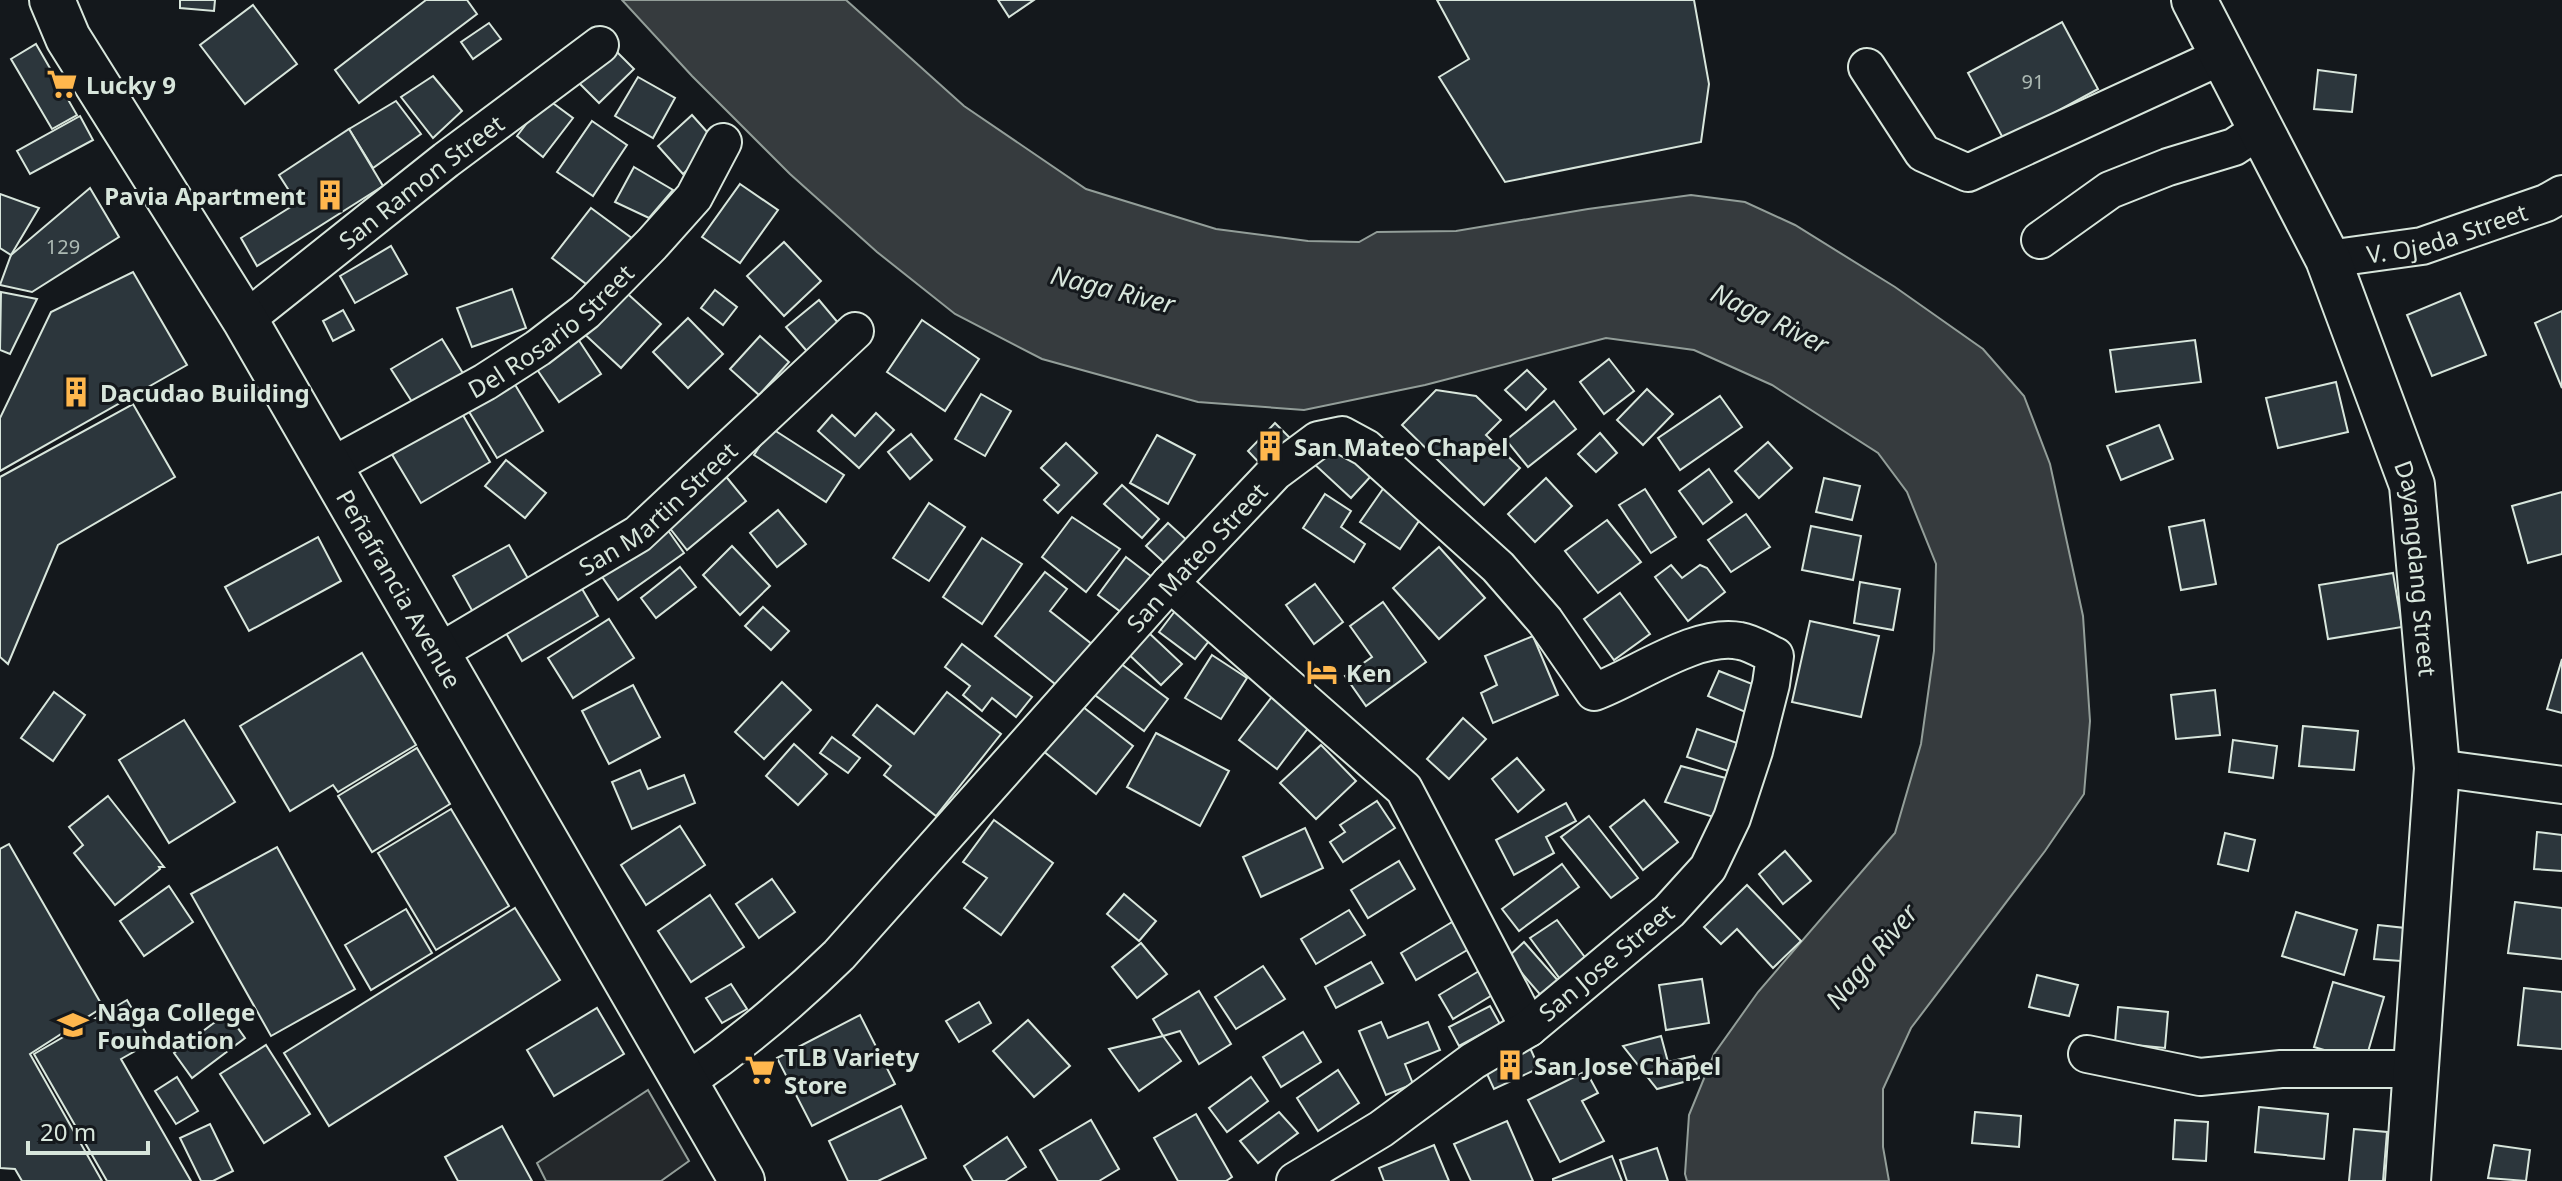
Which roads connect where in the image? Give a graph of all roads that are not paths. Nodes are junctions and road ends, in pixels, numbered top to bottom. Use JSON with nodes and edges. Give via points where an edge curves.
{"nodes":[{"id":1,"x":52,"y":0,"type":"edge"},
{"id":2,"x":2194,"y":0,"type":"edge"},
{"id":3,"x":600,"y":45,"type":"dead end"},
{"id":4,"x":2224,"y":55,"type":"junction"},
{"id":5,"x":1867,"y":67,"type":"dead end"},
{"id":6,"x":2261,"y":129,"type":"junction"},
{"id":7,"x":723,"y":142,"type":"dead end"},
{"id":8,"x":2562,"y":194,"type":"edge"},
{"id":9,"x":2040,"y":240,"type":"dead end"},
{"id":10,"x":2328,"y":259,"type":"junction"},
{"id":11,"x":245,"y":320,"type":"junction"},
{"id":12,"x":855,"y":331,"type":"dead end"},
{"id":13,"x":330,"y":467,"type":"junction"},
{"id":14,"x":1170,"y":583,"type":"junction"},
{"id":15,"x":1758,"y":647,"type":"joint"},
{"id":16,"x":436,"y":654,"type":"junction"},
{"id":17,"x":2437,"y":768,"type":"junction"},
{"id":18,"x":2562,"y":785,"type":"edge"},
{"id":19,"x":1529,"y":1028,"type":"junction"},
{"id":20,"x":2087,"y":1054,"type":"dead end"},
{"id":21,"x":2415,"y":1069,"type":"junction"},
{"id":22,"x":686,"y":1082,"type":"junction"},
{"id":23,"x":742,"y":1181,"type":"edge"},
{"id":24,"x":1295,"y":1181,"type":"edge"},
{"id":25,"x":2408,"y":1181,"type":"edge"}],
"edges":[{"from":1,"to":11,"type":"main road","name":"Peñafrancia Avenue","via":[[68,38]]},
{"from":2,"to":4,"type":"main road","name":"Dayangdang Street"},
{"from":3,"to":11,"type":"street","name":"San Ramon Street"},
{"from":4,"to":5,"type":"street","via":[[1968,173],[1923,153]]},
{"from":4,"to":6,"type":"main road","name":"Dayangdang Street"},
{"from":6,"to":9,"type":"street","via":[[2234,147],[2110,190]]},
{"from":6,"to":10,"type":"main road","name":"Dayangdang Street"},
{"from":7,"to":13,"type":"street","name":"Del Rosario Street","via":[[694,197],[585,312],[485,382]]},
{"from":8,"to":10,"type":"street","name":"V. Ojeda Street","via":[[2422,246]]},
{"from":10,"to":17,"type":"main road","name":"Dayangdang Street","via":[[2412,485]]},
{"from":11,"to":13,"type":"main road","name":"Peñafrancia Avenue"},
{"from":12,"to":16,"type":"street","name":"San Martin Street","via":[[638,534]]},
{"from":13,"to":16,"type":"main road","name":"Peñafrancia Avenue"},
{"from":14,"to":15,"type":"street","name":"San Mateo Street","via":[[1275,472],[1318,440],[1342,435],[1366,448],[1498,567],[1545,621],[1594,692],[1660,659],[1715,641],[1740,640]]},
{"from":14,"to":19,"type":"street","via":[[1404,789]]},
{"from":14,"to":22,"type":"street","name":"San Mateo Street","via":[[839,955],[788,1005]]},
{"from":15,"to":19,"type":"street","name":"San Jose Street","via":[[1775,656],[1771,684],[1732,818],[1708,868],[1669,911]]},
{"from":16,"to":22,"type":"main road","name":"Peñafrancia Avenue"},
{"from":17,"to":18,"type":"street"},
{"from":17,"to":21,"type":"main road","name":"Dayangdang Street"},
{"from":19,"to":24,"type":"street","name":"San Jose Street"},
{"from":20,"to":21,"type":"street","via":[[2200,1077],[2281,1069]]},
{"from":21,"to":25,"type":"main road","name":"Dayangdang Street"},
{"from":22,"to":23,"type":"main road","name":"Peñafrancia Avenue"}]}
